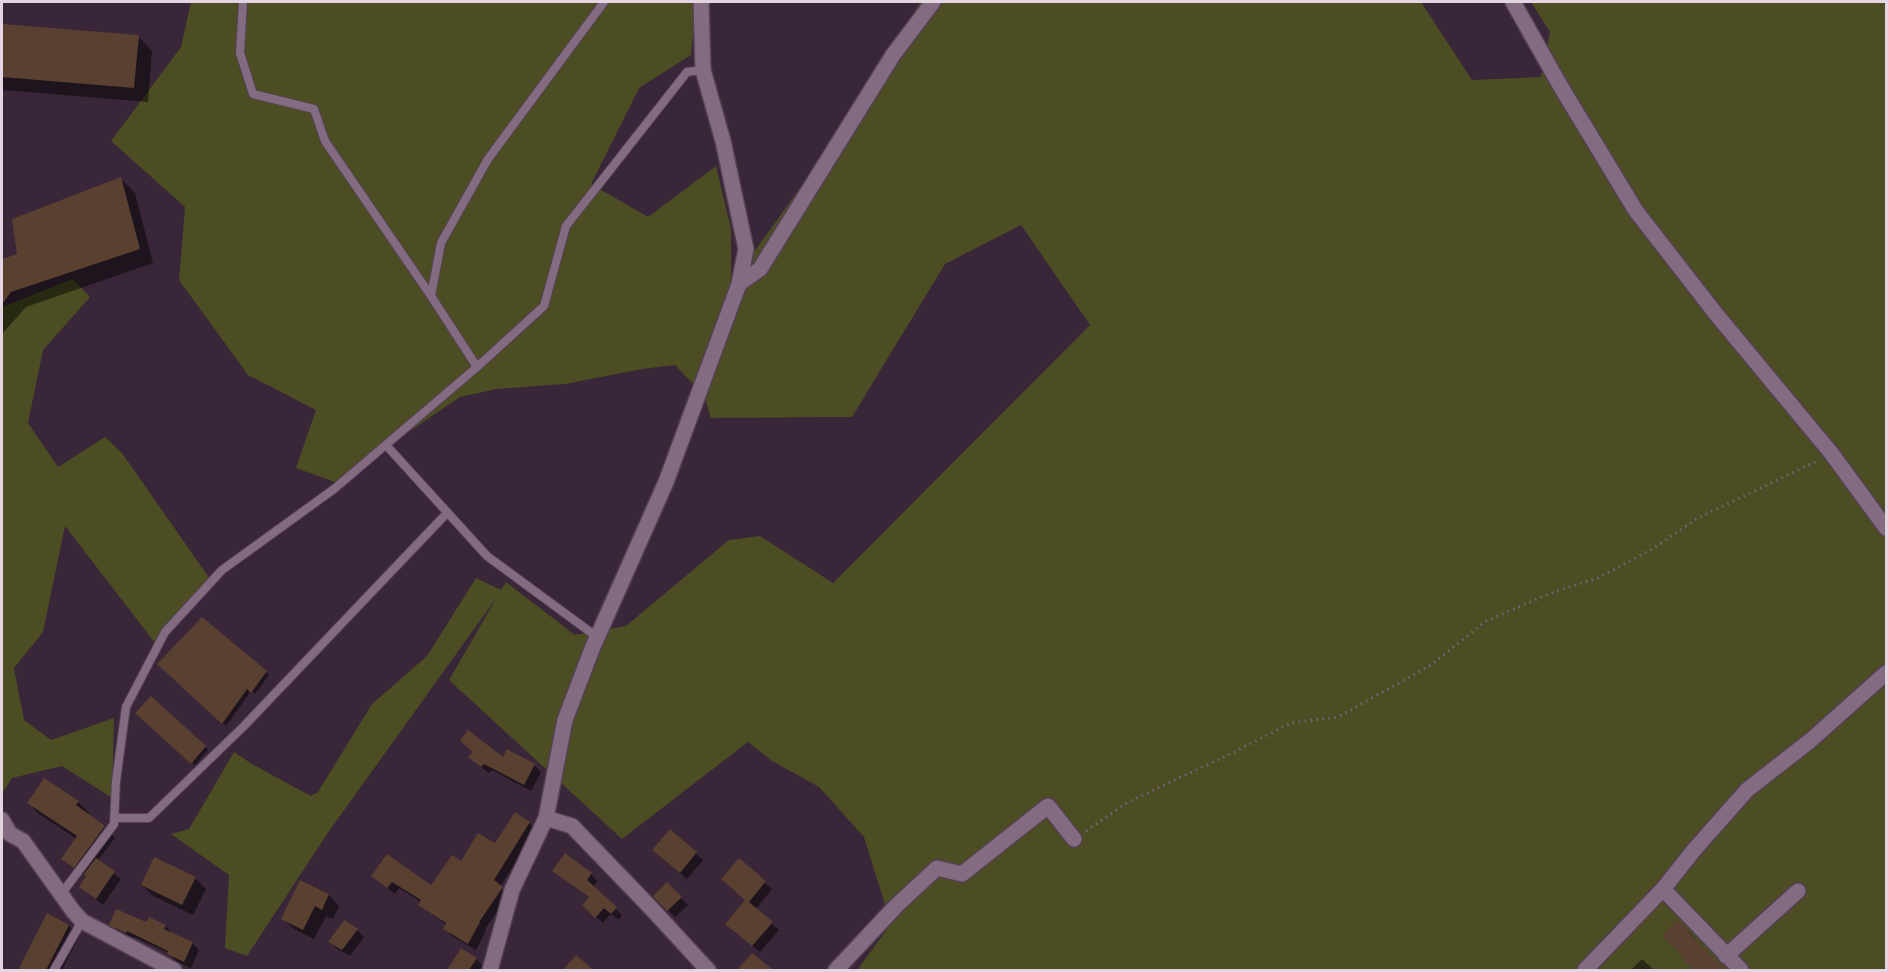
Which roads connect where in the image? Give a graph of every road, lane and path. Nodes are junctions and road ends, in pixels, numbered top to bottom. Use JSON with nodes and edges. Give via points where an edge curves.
{"nodes":[{"id":1,"x":243,"y":2,"type":"edge"},
{"id":2,"x":604,"y":2,"type":"edge"},
{"id":3,"x":701,"y":2,"type":"edge"},
{"id":4,"x":933,"y":2,"type":"edge"},
{"id":5,"x":1513,"y":2,"type":"edge"},
{"id":6,"x":703,"y":70,"type":"junction"},
{"id":7,"x":739,"y":284,"type":"junction"},
{"id":8,"x":431,"y":296,"type":"junction"},
{"id":9,"x":477,"y":367,"type":"junction"},
{"id":10,"x":386,"y":445,"type":"junction"},
{"id":11,"x":1832,"y":454,"type":"junction"},
{"id":12,"x":447,"y":513,"type":"junction"},
{"id":13,"x":1887,"y":528,"type":"edge"},
{"id":14,"x":597,"y":637,"type":"junction"},
{"id":15,"x":1887,"y":673,"type":"edge"},
{"id":16,"x":115,"y":818,"type":"junction"},
{"id":17,"x":546,"y":818,"type":"junction"},
{"id":18,"x":2,"y":820,"type":"edge"},
{"id":19,"x":6,"y":833,"type":"edge"},
{"id":20,"x":1074,"y":839,"type":"joint"},
{"id":21,"x":1663,"y":890,"type":"junction"},
{"id":22,"x":1798,"y":891,"type":"dead end"},
{"id":23,"x":62,"y":894,"type":"junction"},
{"id":24,"x":82,"y":921,"type":"junction"},
{"id":25,"x":1726,"y":956,"type":"junction"},
{"id":26,"x":54,"y":970,"type":"edge"},
{"id":27,"x":174,"y":970,"type":"edge"},
{"id":28,"x":490,"y":970,"type":"edge"},
{"id":29,"x":708,"y":970,"type":"edge"},
{"id":30,"x":836,"y":970,"type":"edge"},
{"id":31,"x":1585,"y":970,"type":"edge"},
{"id":32,"x":1741,"y":970,"type":"edge"}],
"edges":[{"from":1,"to":8,"type":"lane","via":[[240,53],[253,94],[314,109],[325,141]]},
{"from":2,"to":8,"type":"lane","via":[[488,159],[441,243]]},
{"from":3,"to":6,"type":"street"},
{"from":4,"to":7,"type":"street","via":[[893,56],[760,269]]},
{"from":5,"to":11,"type":"street","via":[[1636,211]]},
{"from":6,"to":7,"type":"street","via":[[728,161],[746,249]]},
{"from":6,"to":9,"type":"lane","via":[[687,72],[566,226],[544,306]]},
{"from":7,"to":14,"type":"street","via":[[666,482]]},
{"from":8,"to":9,"type":"lane"},
{"from":9,"to":10,"type":"lane"},
{"from":10,"to":12,"type":"lane"},
{"from":10,"to":16,"type":"lane","via":[[334,489],[222,570],[165,632],[126,707]]},
{"from":11,"to":13,"type":"street"},
{"from":11,"to":20,"type":"path","via":[[1698,518],[1598,578],[1486,621],[1431,665],[1338,717],[1291,723],[1128,802]]},
{"from":12,"to":14,"type":"lane","via":[[488,556]]},
{"from":12,"to":16,"type":"lane","via":[[244,726],[149,818]]},
{"from":14,"to":17,"type":"street","via":[[565,720]]},
{"from":15,"to":21,"type":"street","via":[[1748,790]]},
{"from":16,"to":23,"type":"lane"},
{"from":17,"to":28,"type":"street","via":[[512,890]]},
{"from":17,"to":29,"type":"street","via":[[572,826]]},
{"from":18,"to":19,"type":"street"},
{"from":19,"to":23,"type":"street","via":[[23,841]]},
{"from":20,"to":30,"type":"street","via":[[1048,806],[962,874],[937,868]]},
{"from":21,"to":25,"type":"street"},
{"from":21,"to":31,"type":"street"},
{"from":22,"to":25,"type":"street"},
{"from":23,"to":24,"type":"street"},
{"from":24,"to":26,"type":"lane"},
{"from":24,"to":27,"type":"street"},
{"from":25,"to":32,"type":"street"}]}
